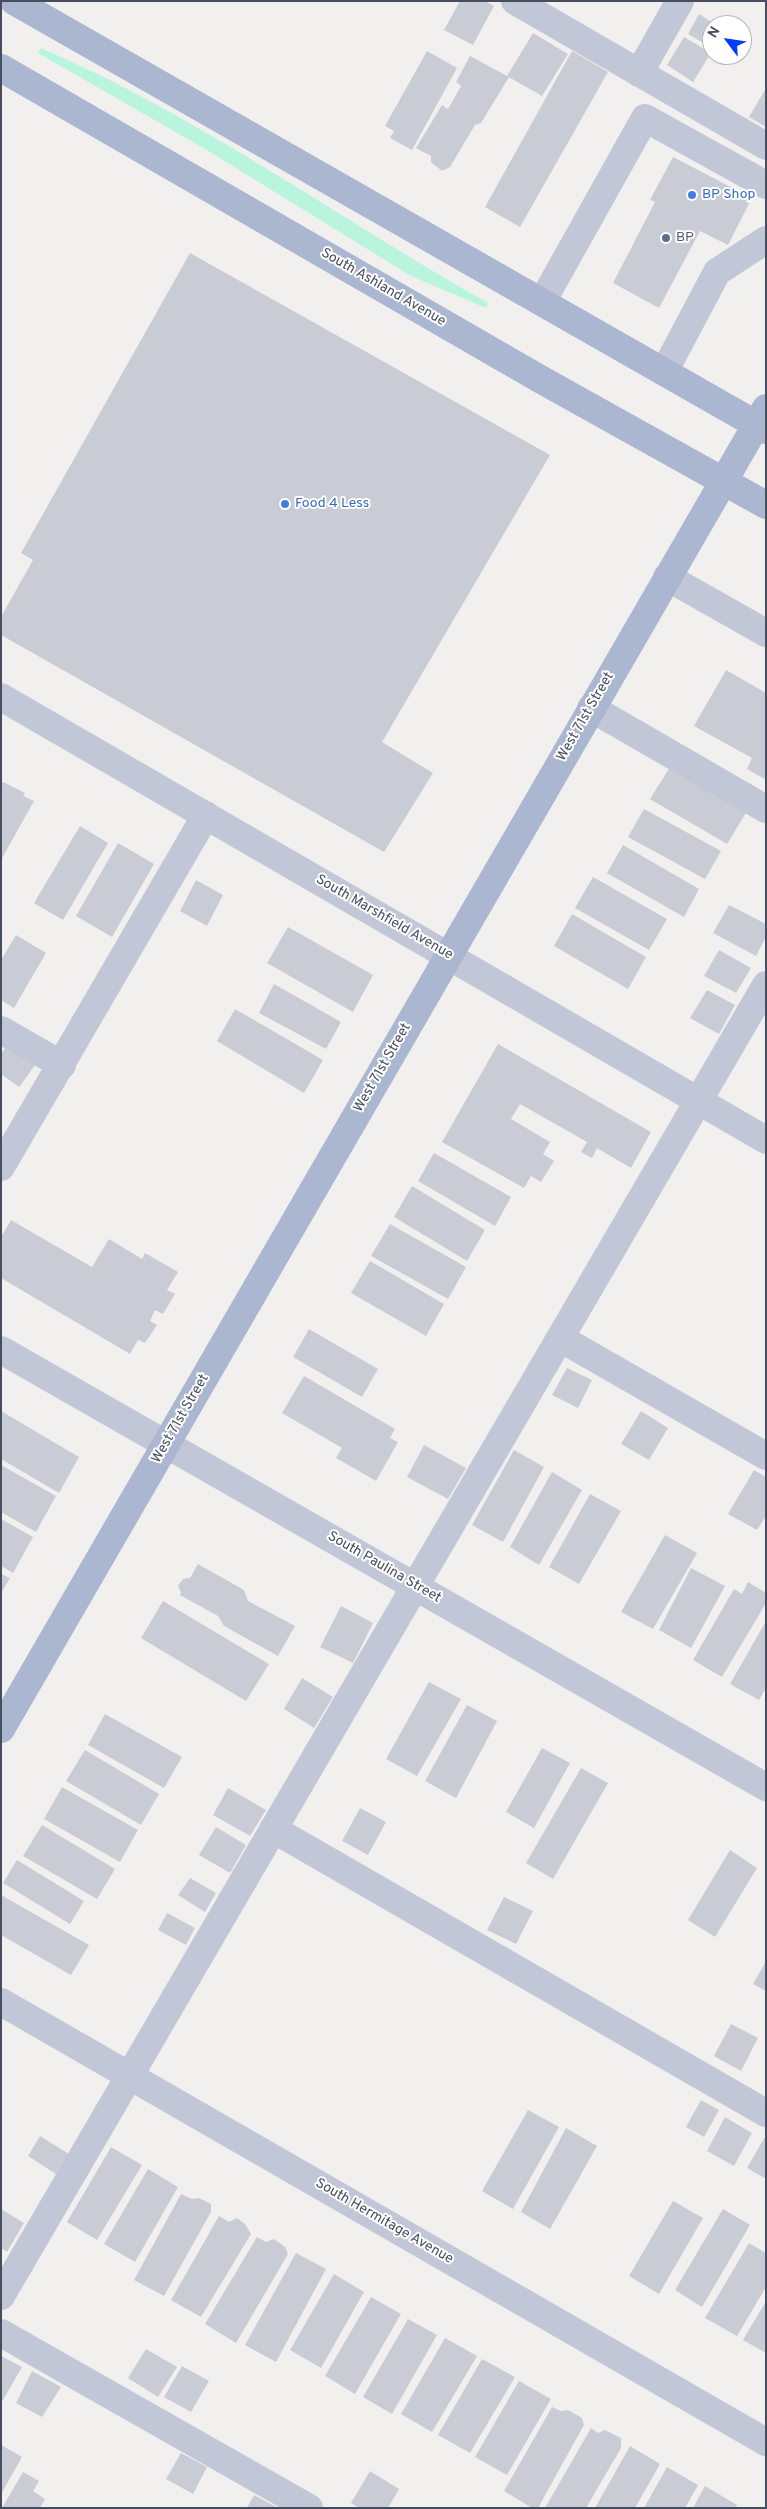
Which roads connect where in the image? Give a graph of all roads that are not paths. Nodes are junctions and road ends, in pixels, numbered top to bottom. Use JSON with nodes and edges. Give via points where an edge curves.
{"nodes":[{"id":1,"x":14,"y":1,"type":"edge"},
{"id":2,"x":515,"y":1,"type":"edge"},
{"id":3,"x":680,"y":1,"type":"edge"},
{"id":4,"x":1,"y":68,"type":"edge"},
{"id":5,"x":639,"y":73,"type":"junction"},
{"id":6,"x":766,"y":146,"type":"edge"},
{"id":7,"x":766,"y":185,"type":"edge"},
{"id":8,"x":766,"y":240,"type":"edge"},
{"id":9,"x":542,"y":302,"type":"junction"},
{"id":10,"x":664,"y":372,"type":"junction"},
{"id":11,"x":763,"y":421,"type":"edge"},
{"id":12,"x":723,"y":481,"type":"junction"},
{"id":13,"x":766,"y":505,"type":"edge"},
{"id":14,"x":667,"y":577,"type":"junction"},
{"id":15,"x":766,"y":633,"type":"edge"},
{"id":16,"x":1,"y":697,"type":"edge"},
{"id":17,"x":591,"y":708,"type":"junction"},
{"id":18,"x":766,"y":809,"type":"edge"},
{"id":19,"x":206,"y":815,"type":"junction"},
{"id":20,"x":448,"y":956,"type":"junction"},
{"id":21,"x":766,"y":984,"type":"edge"},
{"id":22,"x":1,"y":1030,"type":"edge"},
{"id":23,"x":62,"y":1065,"type":"junction"},
{"id":24,"x":698,"y":1101,"type":"junction"},
{"id":25,"x":766,"y":1140,"type":"edge"},
{"id":26,"x":1,"y":1167,"type":"edge"},
{"id":27,"x":560,"y":1338,"type":"junction"},
{"id":28,"x":1,"y":1350,"type":"edge"},
{"id":29,"x":166,"y":1444,"type":"junction"},
{"id":30,"x":766,"y":1456,"type":"edge"},
{"id":31,"x":415,"y":1586,"type":"junction"},
{"id":32,"x":1,"y":1729,"type":"edge"},
{"id":33,"x":766,"y":1787,"type":"edge"},
{"id":34,"x":273,"y":1829,"type":"junction"},
{"id":35,"x":1,"y":2002,"type":"edge"},
{"id":36,"x":130,"y":2076,"type":"junction"},
{"id":37,"x":766,"y":2113,"type":"edge"},
{"id":38,"x":1,"y":2296,"type":"edge"},
{"id":39,"x":1,"y":2333,"type":"edge"},
{"id":40,"x":766,"y":2442,"type":"edge"},
{"id":41,"x":309,"y":2508,"type":"edge"}],
"edges":[{"from":1,"to":9,"type":"main road"},
{"from":2,"to":5,"type":"street"},
{"from":3,"to":5,"type":"street"},
{"from":4,"to":12,"type":"main road","name":"South Ashland Avenue"},
{"from":5,"to":6,"type":"street"},
{"from":7,"to":9,"type":"street","via":[[645,118]]},
{"from":8,"to":10,"type":"street","via":[[717,272]]},
{"from":9,"to":10,"type":"main road"},
{"from":10,"to":11,"type":"main road"},
{"from":11,"to":12,"type":"main road","name":"West 71st Street"},
{"from":12,"to":13,"type":"main road","name":"South Ashland Avenue"},
{"from":12,"to":14,"type":"main road","name":"West 71st Street"},
{"from":14,"to":15,"type":"street"},
{"from":14,"to":17,"type":"main road","name":"West 71st Street"},
{"from":16,"to":19,"type":"street","name":"South Marshfield Avenue"},
{"from":17,"to":18,"type":"street"},
{"from":17,"to":20,"type":"main road","name":"West 71st Street"},
{"from":19,"to":20,"type":"street","name":"South Marshfield Avenue"},
{"from":19,"to":23,"type":"street"},
{"from":20,"to":24,"type":"street","name":"South Marshfield Avenue"},
{"from":20,"to":29,"type":"main road","name":"West 71st Street"},
{"from":21,"to":24,"type":"street"},
{"from":22,"to":23,"type":"street"},
{"from":23,"to":26,"type":"street"},
{"from":24,"to":25,"type":"street","name":"South Marshfield Avenue"},
{"from":24,"to":27,"type":"street"},
{"from":27,"to":30,"type":"street"},
{"from":27,"to":31,"type":"street"},
{"from":28,"to":29,"type":"street","name":"South Paulina Street"},
{"from":29,"to":31,"type":"street","name":"South Paulina Street"},
{"from":29,"to":32,"type":"main road","name":"West 71st Street"},
{"from":31,"to":33,"type":"street","name":"South Paulina Street"},
{"from":31,"to":34,"type":"street"},
{"from":34,"to":36,"type":"street"},
{"from":34,"to":37,"type":"street"},
{"from":35,"to":36,"type":"street","name":"South Hermitage Avenue"},
{"from":36,"to":38,"type":"street"},
{"from":36,"to":40,"type":"street","name":"South Hermitage Avenue"},
{"from":39,"to":41,"type":"street"}]}
